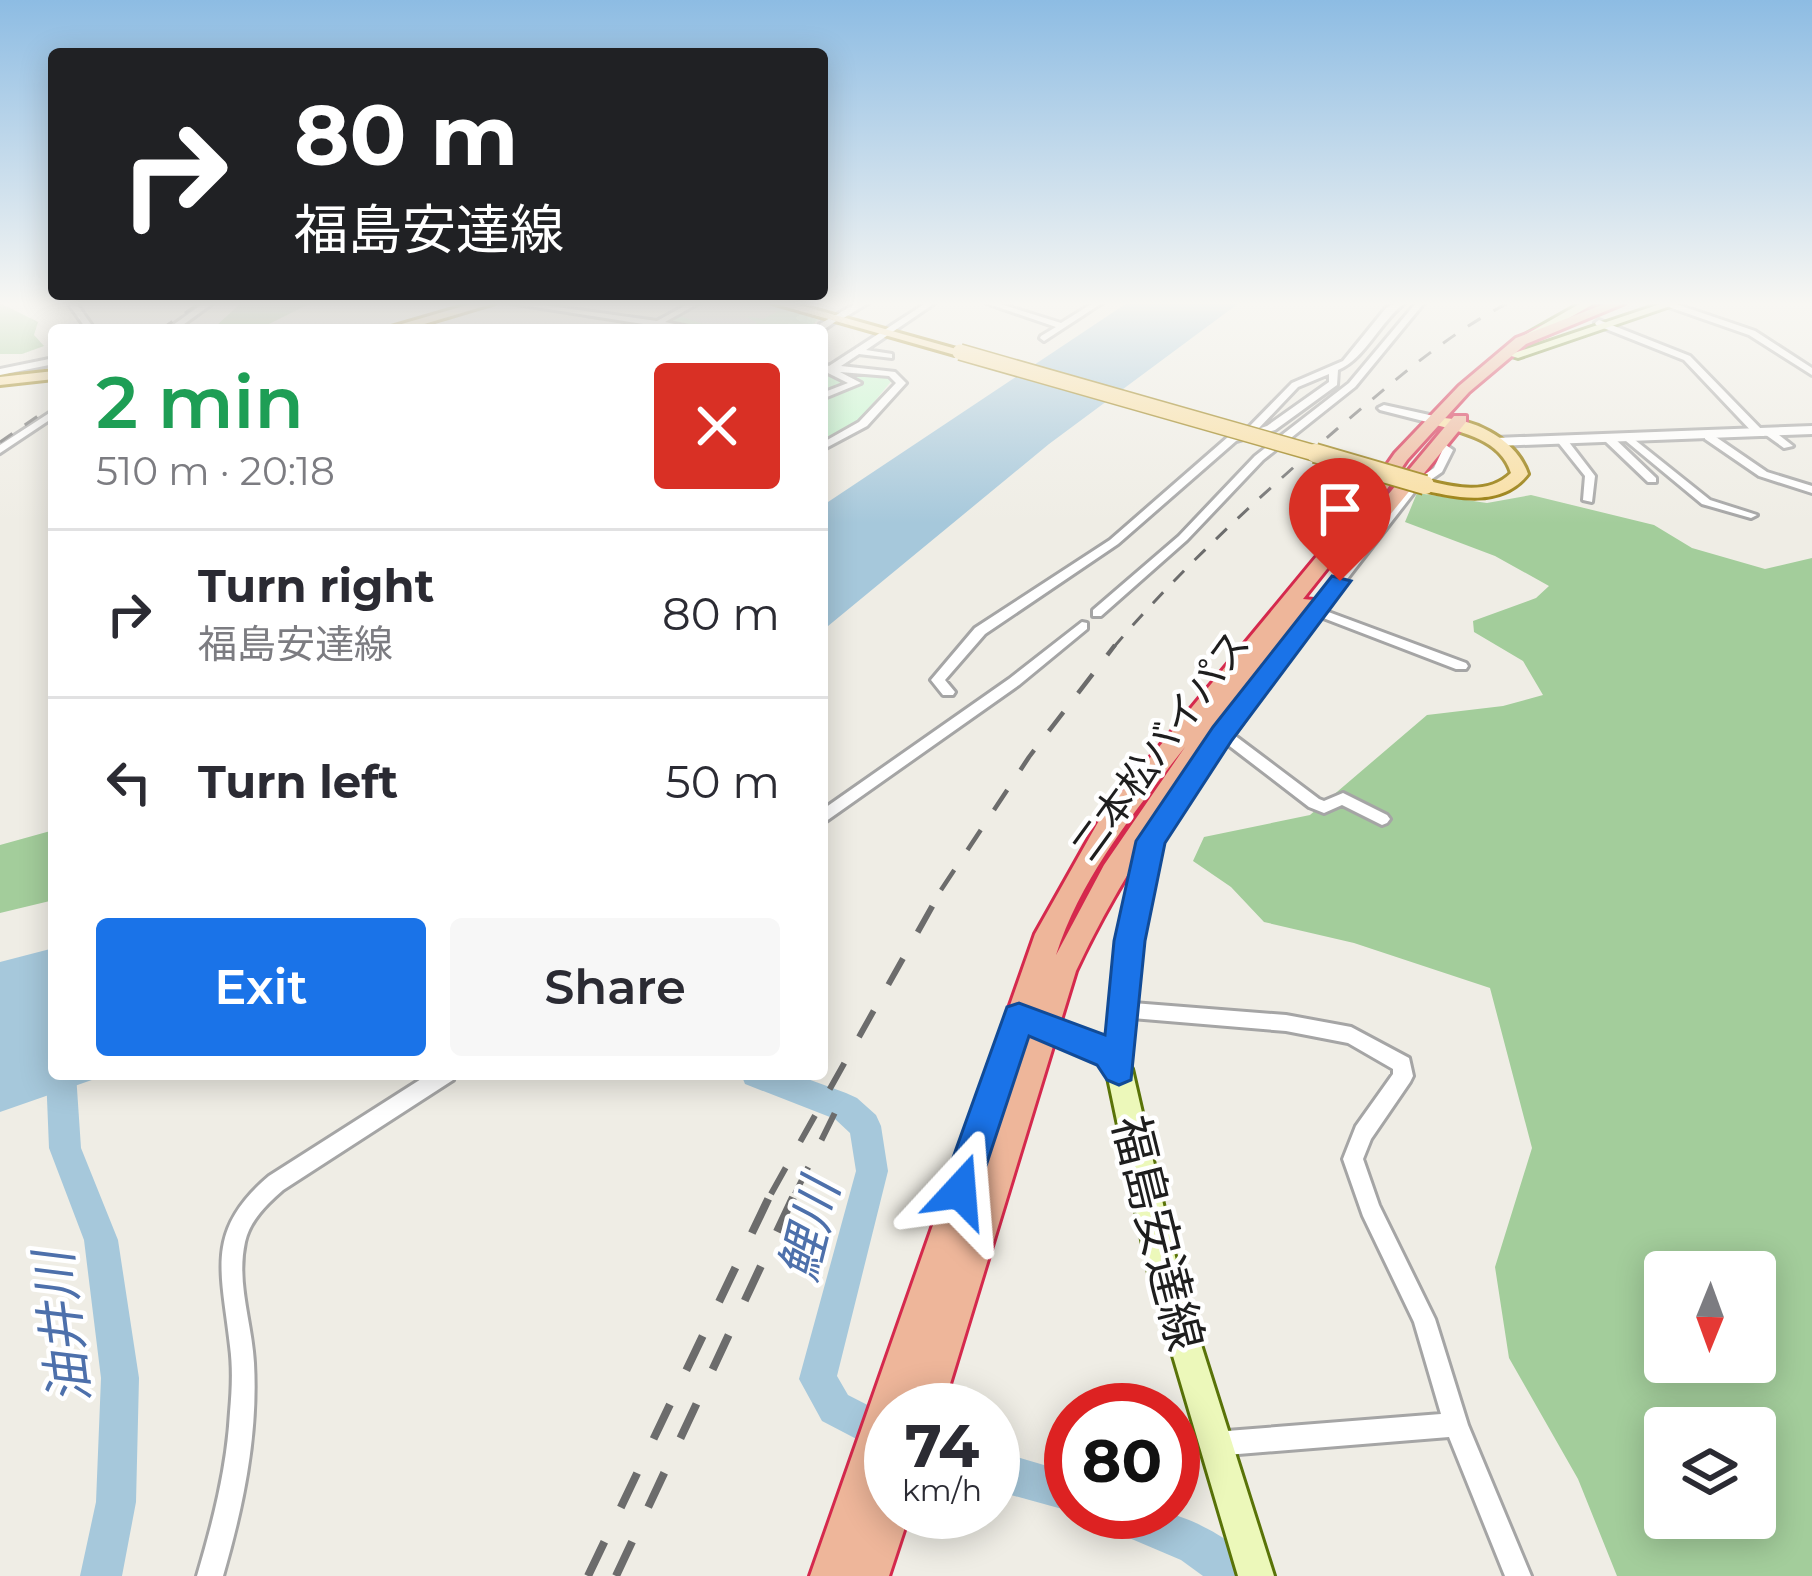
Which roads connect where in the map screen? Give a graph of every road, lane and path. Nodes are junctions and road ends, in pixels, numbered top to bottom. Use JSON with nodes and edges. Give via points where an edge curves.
{"nodes":[{"id":1,"x":40,"y":377,"type":"edge"},
{"id":2,"x":839,"y":377,"type":"edge"},
{"id":3,"x":895,"y":377,"type":"edge"},
{"id":4,"x":1046,"y":377,"type":"edge"},
{"id":5,"x":1320,"y":377,"type":"edge"},
{"id":6,"x":1334,"y":377,"type":"edge"},
{"id":7,"x":1359,"y":377,"type":"edge"},
{"id":8,"x":1490,"y":377,"type":"edge"},
{"id":9,"x":1706,"y":377,"type":"edge"},
{"id":10,"x":0,"y":381,"type":"edge"},
{"id":11,"x":828,"y":394,"type":"edge"},
{"id":12,"x":1384,"y":408,"type":"dead end"},
{"id":13,"x":48,"y":416,"type":"edge"},
{"id":14,"x":1445,"y":430,"type":"junction"},
{"id":15,"x":1812,"y":430,"type":"edge"},
{"id":16,"x":1247,"y":434,"type":"junction"},
{"id":17,"x":1765,"y":434,"type":"junction"},
{"id":18,"x":1709,"y":437,"type":"junction"},
{"id":19,"x":1609,"y":439,"type":"junction"},
{"id":20,"x":1630,"y":439,"type":"junction"},
{"id":21,"x":1561,"y":440,"type":"junction"},
{"id":22,"x":1496,"y":442,"type":"junction"},
{"id":23,"x":828,"y":444,"type":"edge"},
{"id":24,"x":1788,"y":446,"type":"dead end"},
{"id":25,"x":0,"y":450,"type":"edge"},
{"id":26,"x":1652,"y":480,"type":"dead end"},
{"id":27,"x":1812,"y":490,"type":"edge"},
{"id":28,"x":1588,"y":500,"type":"dead end"},
{"id":29,"x":1751,"y":514,"type":"dead end"},
{"id":30,"x":1315,"y":611,"type":"junction"},
{"id":31,"x":1096,"y":613,"type":"dead end"},
{"id":32,"x":1082,"y":626,"type":"dead end"},
{"id":33,"x":1461,"y":666,"type":"dead end"},
{"id":34,"x":948,"y":692,"type":"dead end"},
{"id":35,"x":1222,"y":734,"type":"junction"},
{"id":36,"x":828,"y":814,"type":"edge"},
{"id":37,"x":1382,"y":819,"type":"dead end"},
{"id":38,"x":1126,"y":1010,"type":"junction"},
{"id":39,"x":1032,"y":1021,"type":"junction"},
{"id":40,"x":1119,"y":1069,"type":"junction"},
{"id":41,"x":437,"y":1080,"type":"edge"},
{"id":42,"x":920,"y":1383,"type":"edge"},
{"id":43,"x":1456,"y":1425,"type":"junction"},
{"id":44,"x":1214,"y":1444,"type":"junction"},
{"id":45,"x":864,"y":1506,"type":"edge"},
{"id":46,"x":881,"y":1539,"type":"edge"},
{"id":47,"x":210,"y":1576,"type":"edge"},
{"id":48,"x":831,"y":1576,"type":"edge"},
{"id":49,"x":868,"y":1576,"type":"edge"},
{"id":50,"x":1256,"y":1576,"type":"edge"},
{"id":51,"x":1518,"y":1576,"type":"edge"}],
"edges":[{"from":1,"to":10,"type":"main road"},
{"from":2,"to":11,"type":"street","via":[[855,386]]},
{"from":3,"to":23,"type":"street","via":[[901,382],[863,424]]},
{"from":4,"to":16,"type":"main road","bridge":true},
{"from":5,"to":16,"type":"street","via":[[1289,392]]},
{"from":6,"to":34,"type":"street","via":[[1262,433],[1232,440],[1114,542],[980,631],[938,680]]},
{"from":7,"to":31,"type":"street","via":[[1258,458]]},
{"from":8,"to":14,"type":"highway","name":"二本松バイパス"},
{"from":9,"to":17,"type":"street"},
{"from":12,"to":14,"type":"street"},
{"from":13,"to":25,"type":"street"},
{"from":14,"to":22,"type":"main road"},
{"from":14,"to":30,"type":"street","via":[[1448,450],[1438,470],[1412,488]]},
{"from":14,"to":39,"type":"highway","name":"二本松バイパス","via":[[1143,817]]},
{"from":15,"to":17,"type":"street"},
{"from":16,"to":22,"type":"main road","bridge":true,"via":[[1475,492],[1519,478],[1520,466]]},
{"from":17,"to":18,"type":"street"},
{"from":17,"to":24,"type":"street"},
{"from":18,"to":20,"type":"street"},
{"from":18,"to":27,"type":"street","via":[[1763,474]]},
{"from":19,"to":20,"type":"street"},
{"from":19,"to":21,"type":"street"},
{"from":19,"to":26,"type":"street"},
{"from":20,"to":29,"type":"street","via":[[1706,502]]},
{"from":21,"to":22,"type":"street"},
{"from":21,"to":28,"type":"street","via":[[1590,476]]},
{"from":30,"to":33,"type":"street"},
{"from":30,"to":35,"type":"street"},
{"from":32,"to":36,"type":"street"},
{"from":35,"to":37,"type":"street","via":[[1314,803],[1343,799]]},
{"from":35,"to":38,"type":"street","via":[[1151,841],[1129,941]]},
{"from":38,"to":40,"type":"street"},
{"from":38,"to":43,"type":"street","via":[[1286,1022],[1351,1035],[1402,1064],[1403,1076],[1353,1159],[1424,1319]]},
{"from":39,"to":40,"type":"main road","name":"福島安達線","via":[[1109,1054]]},
{"from":39,"to":42,"type":"highway","name":"二本松バイパス"},
{"from":40,"to":44,"type":"main road","name":"福島安達線","via":[[1144,1194]]},
{"from":41,"to":47,"type":"street","via":[[276,1183],[240,1226],[231,1265],[241,1412]]},
{"from":43,"to":44,"type":"street"},
{"from":43,"to":51,"type":"street"},
{"from":44,"to":50,"type":"main road","name":"福島安達線"},
{"from":45,"to":48,"type":"highway","name":"二本松バイパス"},
{"from":46,"to":49,"type":"highway"}]}
